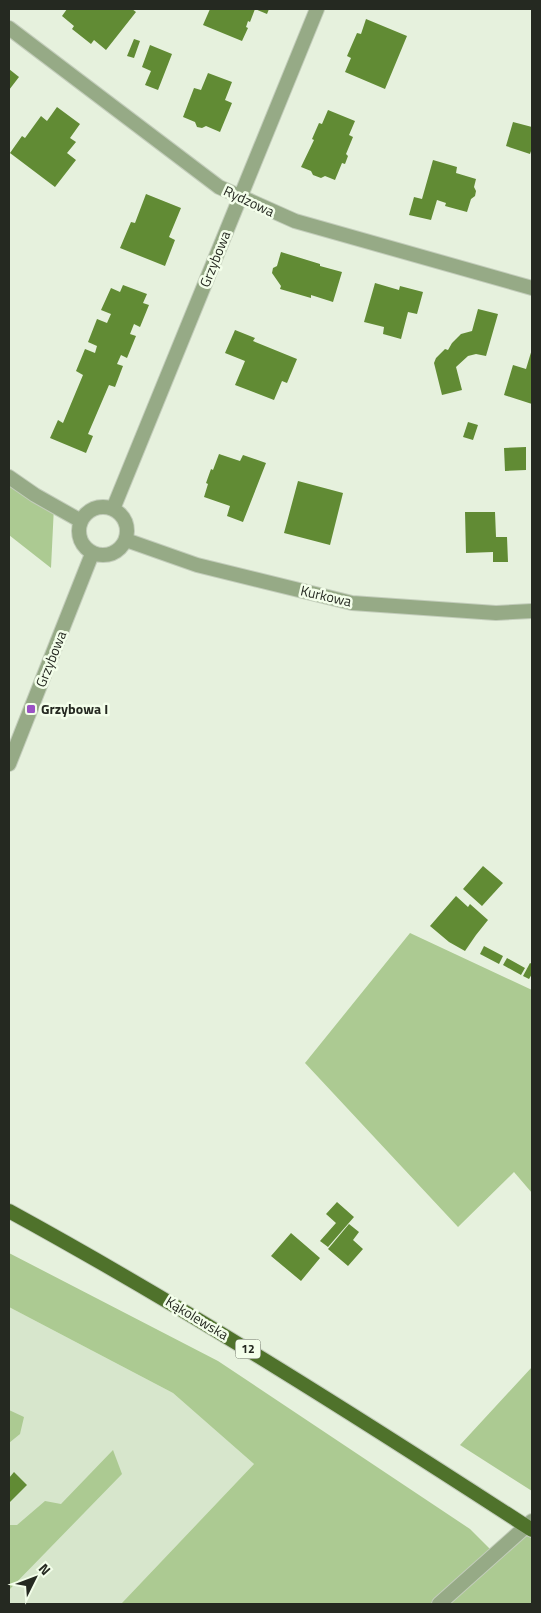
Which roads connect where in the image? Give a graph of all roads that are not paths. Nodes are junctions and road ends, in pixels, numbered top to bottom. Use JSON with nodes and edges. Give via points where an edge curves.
{"nodes":[{"id":1,"x":317,"y":9,"type":"edge"},
{"id":2,"x":9,"y":28,"type":"edge"},
{"id":3,"x":240,"y":197,"type":"junction"},
{"id":4,"x":532,"y":288,"type":"edge"},
{"id":5,"x":9,"y":477,"type":"edge"},
{"id":6,"x":113,"y":509,"type":"junction"},
{"id":7,"x":81,"y":520,"type":"junction"},
{"id":8,"x":126,"y":540,"type":"junction"},
{"id":9,"x":92,"y":554,"type":"junction"},
{"id":10,"x":532,"y":611,"type":"edge"},
{"id":11,"x":9,"y":764,"type":"edge"},
{"id":12,"x":9,"y":1211,"type":"edge"},
{"id":13,"x":530,"y":1526,"type":"edge"},
{"id":14,"x":439,"y":1604,"type":"edge"}],
"edges":[{"from":1,"to":3,"type":"street","name":"Grzybowa"},
{"from":2,"to":3,"type":"street","name":"Rydzowa","via":[[219,188]]},
{"from":3,"to":4,"type":"street","name":"Rydzowa","via":[[294,221]]},
{"from":3,"to":6,"type":"street","name":"Grzybowa"},
{"from":5,"to":7,"type":"street","via":[[35,496]]},
{"from":6,"to":7,"type":"street","via":[[98,507]]},
{"from":6,"to":8,"type":"street","via":[[127,525]]},
{"from":7,"to":9,"type":"street","via":[[81,543]]},
{"from":8,"to":9,"type":"street","via":[[112,554]]},
{"from":8,"to":10,"type":"street","name":"Kurkowa","via":[[197,565],[352,603],[496,613]]},
{"from":9,"to":11,"type":"street","name":"Grzybowa"},
{"from":12,"to":13,"type":"main road","name":"Kąkolewska","number":"12","via":[[214,1328]]},
{"from":13,"to":14,"type":"street"}]}
